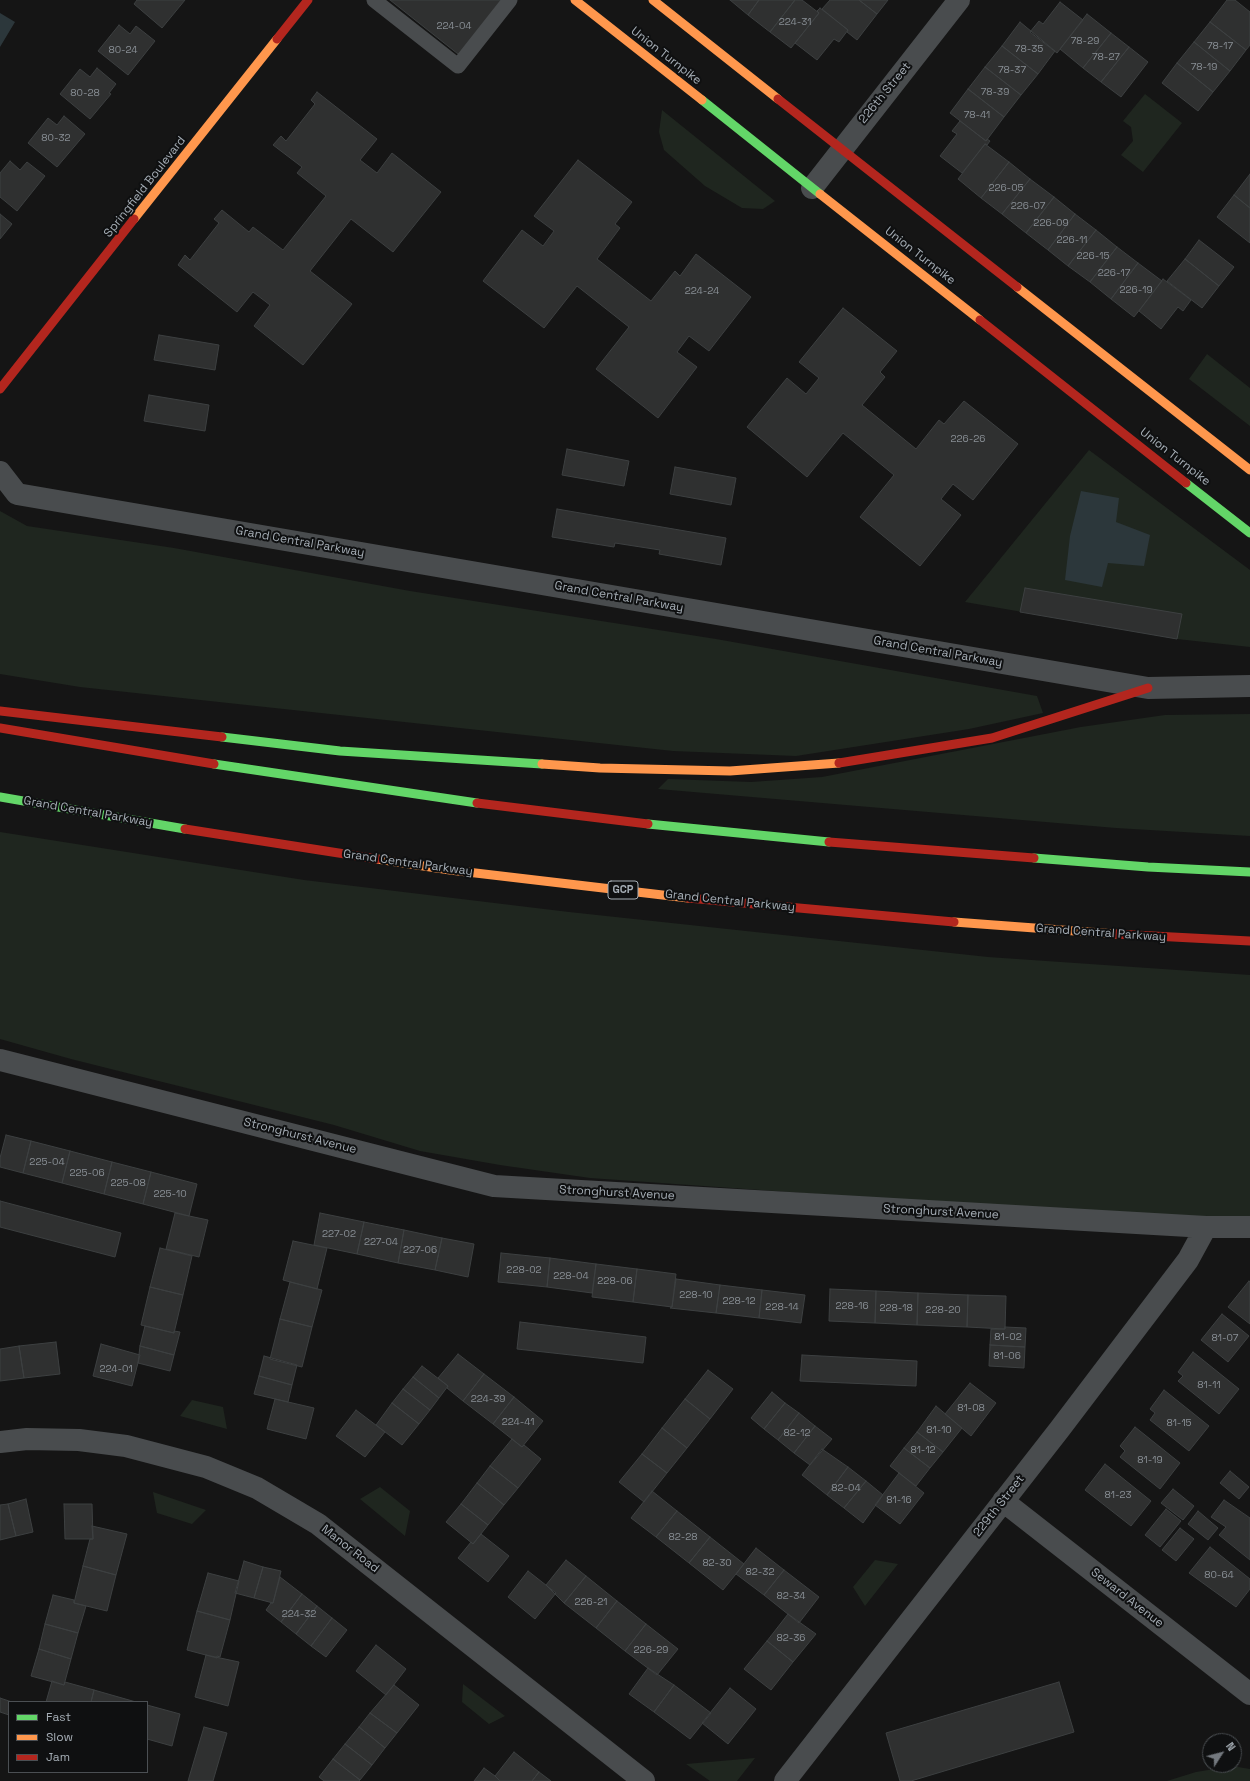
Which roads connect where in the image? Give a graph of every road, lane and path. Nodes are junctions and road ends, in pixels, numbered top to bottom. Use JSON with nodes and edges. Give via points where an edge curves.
{"nodes":[{"id":1,"x":308,"y":0,"type":"edge"},
{"id":2,"x":374,"y":0,"type":"edge"},
{"id":3,"x":510,"y":0,"type":"edge"},
{"id":4,"x":575,"y":0,"type":"edge"},
{"id":5,"x":653,"y":0,"type":"edge"},
{"id":6,"x":959,"y":0,"type":"edge"},
{"id":7,"x":841,"y":149,"type":"junction"},
{"id":8,"x":812,"y":188,"type":"junction"},
{"id":9,"x":0,"y":389,"type":"edge"},
{"id":10,"x":1250,"y":470,"type":"edge"},
{"id":11,"x":0,"y":472,"type":"edge"},
{"id":12,"x":1250,"y":532,"type":"edge"},
{"id":13,"x":1250,"y":686,"type":"edge"},
{"id":14,"x":1148,"y":688,"type":"junction"},
{"id":15,"x":0,"y":711,"type":"edge"},
{"id":16,"x":0,"y":728,"type":"edge"},
{"id":17,"x":0,"y":796,"type":"edge"},
{"id":18,"x":1250,"y":872,"type":"edge"},
{"id":19,"x":1250,"y":941,"type":"edge"},
{"id":20,"x":0,"y":1060,"type":"edge"},
{"id":21,"x":1206,"y":1227,"type":"junction"},
{"id":22,"x":1250,"y":1227,"type":"edge"},
{"id":23,"x":0,"y":1442,"type":"edge"},
{"id":24,"x":1003,"y":1501,"type":"junction"},
{"id":25,"x":1248,"y":1690,"type":"edge"},
{"id":26,"x":644,"y":1781,"type":"edge"},
{"id":27,"x":785,"y":1781,"type":"edge"}],
"edges":[{"from":1,"to":9,"type":"main road","name":"Springfield Boulevard"},
{"from":2,"to":3,"type":"lane","via":[[458,66]]},
{"from":4,"to":8,"type":"main road","name":"Union Turnpike"},
{"from":5,"to":7,"type":"main road"},
{"from":6,"to":7,"type":"street","name":"226th Street"},
{"from":7,"to":8,"type":"street","name":"226th Street"},
{"from":7,"to":10,"type":"main road"},
{"from":8,"to":12,"type":"main road","name":"Union Turnpike"},
{"from":11,"to":14,"type":"street","name":"Grand Central Parkway","via":[[16,494]]},
{"from":13,"to":14,"type":"street","name":"Grand Central Parkway"},
{"from":14,"to":15,"type":"main road","via":[[992,738],[836,764],[730,771],[600,768],[340,751]]},
{"from":16,"to":18,"type":"main road","via":[[274,774],[693,830],[932,851]]},
{"from":17,"to":19,"type":"main road","name":"Grand Central Parkway","number":"GCP","via":[[212,834],[466,872],[682,897],[911,919]]},
{"from":20,"to":21,"type":"street","name":"Stronghurst Avenue","via":[[494,1186]]},
{"from":21,"to":22,"type":"street","name":"Stronghurst Avenue"},
{"from":21,"to":24,"type":"street","name":"229th Street","via":[[1188,1260]]},
{"from":23,"to":26,"type":"street","name":"Manor Road","via":[[79,1440],[126,1446],[206,1467],[257,1488],[318,1524]]},
{"from":24,"to":25,"type":"street","name":"Seward Avenue"},
{"from":24,"to":27,"type":"street","name":"229th Street"}]}
